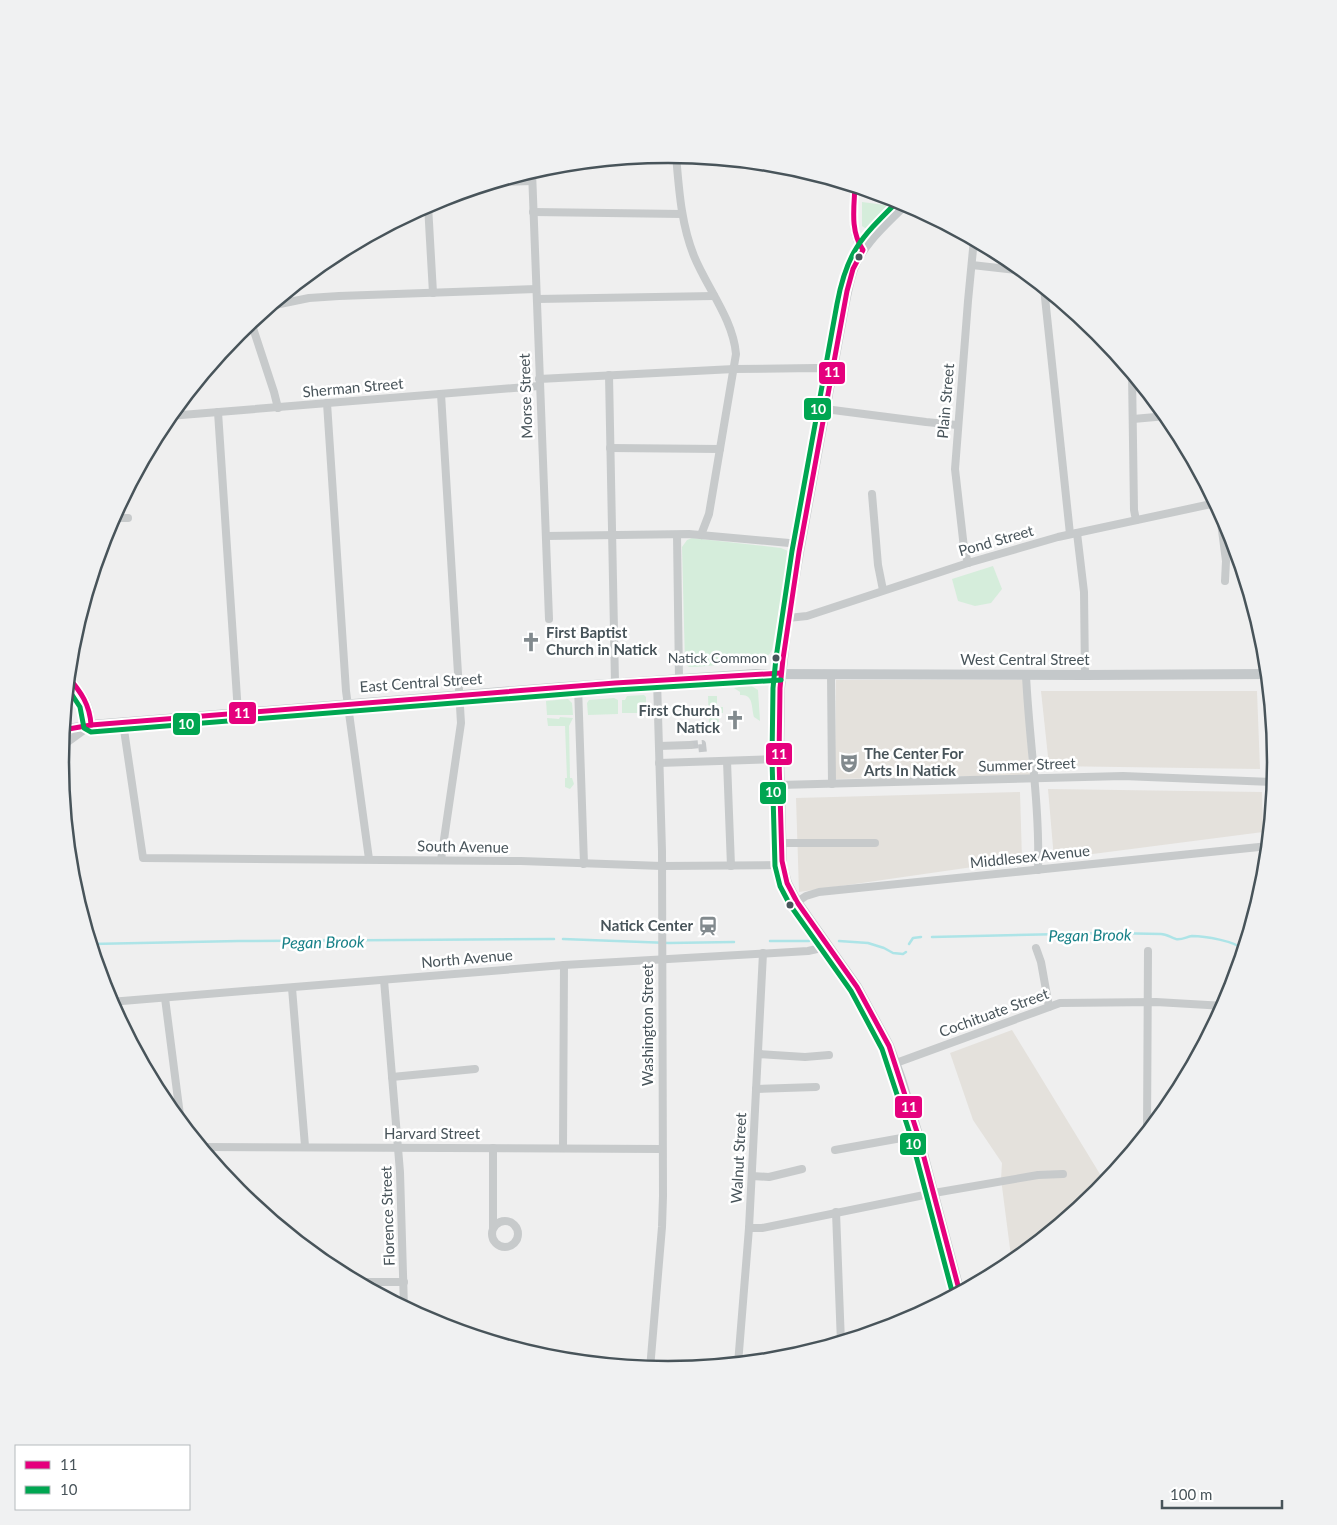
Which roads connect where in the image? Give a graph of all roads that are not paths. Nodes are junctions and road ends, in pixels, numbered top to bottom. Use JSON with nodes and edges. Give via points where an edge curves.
{"nodes":[{"id":1,"x":677,"y":163,"type":"edge"},
{"id":2,"x":520,"y":181,"type":"edge"},
{"id":3,"x":532,"y":181,"type":"joint"},
{"id":4,"x":855,"y":193,"type":"edge"},
{"id":5,"x":900,"y":209,"type":"edge"},
{"id":6,"x":533,"y":212,"type":"junction"},
{"id":7,"x":429,"y":213,"type":"edge"},
{"id":8,"x":682,"y":214,"type":"junction"},
{"id":9,"x":973,"y":246,"type":"edge"},
{"id":10,"x":863,"y":250,"type":"junction"},
{"id":11,"x":972,"y":265,"type":"junction"},
{"id":12,"x":1008,"y":268,"type":"edge"},
{"id":13,"x":536,"y":289,"type":"junction"},
{"id":14,"x":433,"y":293,"type":"junction"},
{"id":15,"x":714,"y":296,"type":"junction"},
{"id":16,"x":1045,"y":296,"type":"edge"},
{"id":17,"x":537,"y":299,"type":"junction"},
{"id":18,"x":284,"y":303,"type":"edge"},
{"id":19,"x":253,"y":330,"type":"edge"},
{"id":20,"x":734,"y":369,"type":"junction"},
{"id":21,"x":832,"y":370,"type":"junction"},
{"id":22,"x":610,"y":375,"type":"junction"},
{"id":23,"x":539,"y":383,"type":"junction"},
{"id":24,"x":1132,"y":383,"type":"edge"},
{"id":25,"x":441,"y":394,"type":"junction"},
{"id":26,"x":327,"y":404,"type":"junction"},
{"id":27,"x":278,"y":408,"type":"junction"},
{"id":28,"x":825,"y":409,"type":"junction"},
{"id":29,"x":218,"y":412,"type":"junction"},
{"id":30,"x":180,"y":415,"type":"edge"},
{"id":31,"x":1158,"y":417,"type":"edge"},
{"id":32,"x":1133,"y":419,"type":"junction"},
{"id":33,"x":957,"y":425,"type":"junction"},
{"id":34,"x":610,"y":448,"type":"junction"},
{"id":35,"x":720,"y":448,"type":"junction"},
{"id":36,"x":872,"y":494,"type":"dead end"},
{"id":37,"x":1209,"y":504,"type":"edge"},
{"id":38,"x":121,"y":518,"type":"edge"},
{"id":39,"x":128,"y":518,"type":"dead end"},
{"id":40,"x":1136,"y":520,"type":"junction"},
{"id":41,"x":1221,"y":529,"type":"edge"},
{"id":42,"x":1074,"y":534,"type":"junction"},
{"id":43,"x":612,"y":535,"type":"junction"},
{"id":44,"x":677,"y":535,"type":"junction"},
{"id":45,"x":701,"y":535,"type":"junction"},
{"id":46,"x":546,"y":536,"type":"junction"},
{"id":47,"x":800,"y":544,"type":"junction"},
{"id":48,"x":968,"y":564,"type":"junction"},
{"id":49,"x":1225,"y":581,"type":"dead end"},
{"id":50,"x":883,"y":590,"type":"junction"},
{"id":51,"x":788,"y":618,"type":"junction"},
{"id":52,"x":549,"y":619,"type":"dead end"},
{"id":53,"x":781,"y":673,"type":"junction"},
{"id":54,"x":831,"y":674,"type":"junction"},
{"id":55,"x":1261,"y":674,"type":"edge"},
{"id":56,"x":1026,"y":675,"type":"junction"},
{"id":57,"x":1085,"y":676,"type":"junction"},
{"id":58,"x":680,"y":678,"type":"junction"},
{"id":59,"x":657,"y":680,"type":"junction"},
{"id":60,"x":615,"y":683,"type":"junction"},
{"id":61,"x":74,"y":684,"type":"edge"},
{"id":62,"x":578,"y":686,"type":"junction"},
{"id":63,"x":460,"y":695,"type":"junction"},
{"id":64,"x":347,"y":704,"type":"junction"},
{"id":65,"x":238,"y":713,"type":"junction"},
{"id":66,"x":124,"y":723,"type":"junction"},
{"id":67,"x":91,"y":725,"type":"junction"},
{"id":68,"x":70,"y":729,"type":"edge"},
{"id":69,"x":70,"y":741,"type":"edge"},
{"id":70,"x":690,"y":745,"type":"tunnel mouth"},
{"id":71,"x":659,"y":746,"type":"junction"},
{"id":72,"x":779,"y":759,"type":"junction"},
{"id":73,"x":728,"y":761,"type":"junction"},
{"id":74,"x":659,"y":763,"type":"junction"},
{"id":75,"x":1034,"y":778,"type":"junction"},
{"id":76,"x":1268,"y":782,"type":"edge"},
{"id":77,"x":832,"y":784,"type":"junction"},
{"id":78,"x":779,"y":786,"type":"junction"},
{"id":79,"x":780,"y":843,"type":"junction"},
{"id":80,"x":875,"y":843,"type":"dead end"},
{"id":81,"x":1262,"y":847,"type":"edge"},
{"id":82,"x":369,"y":859,"type":"junction"},
{"id":83,"x":441,"y":860,"type":"junction"},
{"id":84,"x":584,"y":864,"type":"junction"},
{"id":85,"x":782,"y":865,"type":"junction"},
{"id":86,"x":662,"y":866,"type":"junction"},
{"id":87,"x":732,"y":866,"type":"junction"},
{"id":88,"x":1038,"y":870,"type":"junction"},
{"id":89,"x":799,"y":906,"type":"junction"},
{"id":90,"x":825,"y":942,"type":"junction"},
{"id":91,"x":1036,"y":948,"type":"dead end"},
{"id":92,"x":1148,"y":951,"type":"dead end"},
{"id":93,"x":763,"y":952,"type":"junction"},
{"id":94,"x":661,"y":959,"type":"junction"},
{"id":95,"x":564,"y":965,"type":"junction"},
{"id":96,"x":384,"y":980,"type":"junction"},
{"id":97,"x":292,"y":988,"type":"junction"},
{"id":98,"x":165,"y":998,"type":"junction"},
{"id":99,"x":118,"y":1001,"type":"edge"},
{"id":100,"x":1147,"y":1002,"type":"junction"},
{"id":101,"x":1217,"y":1006,"type":"edge"},
{"id":102,"x":1049,"y":1007,"type":"junction"},
{"id":103,"x":758,"y":1054,"type":"junction"},
{"id":104,"x":829,"y":1054,"type":"dead end"},
{"id":105,"x":896,"y":1064,"type":"junction"},
{"id":106,"x":475,"y":1069,"type":"dead end"},
{"id":107,"x":392,"y":1076,"type":"junction"},
{"id":108,"x":816,"y":1087,"type":"dead end"},
{"id":109,"x":756,"y":1089,"type":"junction"},
{"id":110,"x":179,"y":1109,"type":"edge"},
{"id":111,"x":1147,"y":1124,"type":"edge"},
{"id":112,"x":918,"y":1135,"type":"junction"},
{"id":113,"x":305,"y":1146,"type":"junction"},
{"id":114,"x":209,"y":1147,"type":"edge"},
{"id":115,"x":398,"y":1148,"type":"junction"},
{"id":116,"x":493,"y":1148,"type":"junction"},
{"id":117,"x":563,"y":1148,"type":"junction"},
{"id":118,"x":662,"y":1149,"type":"junction"},
{"id":119,"x":834,"y":1150,"type":"dead end"},
{"id":120,"x":802,"y":1169,"type":"dead end"},
{"id":121,"x":1062,"y":1174,"type":"dead end"},
{"id":122,"x":752,"y":1176,"type":"junction"},
{"id":123,"x":934,"y":1193,"type":"junction"},
{"id":124,"x":836,"y":1212,"type":"junction"},
{"id":125,"x":493,"y":1228,"type":"dead end"},
{"id":126,"x":748,"y":1228,"type":"junction"},
{"id":127,"x":369,"y":1282,"type":"edge"},
{"id":128,"x":404,"y":1282,"type":"junction"},
{"id":129,"x":958,"y":1287,"type":"edge"},
{"id":130,"x":404,"y":1300,"type":"edge"},
{"id":131,"x":842,"y":1336,"type":"edge"},
{"id":132,"x":738,"y":1358,"type":"edge"},
{"id":133,"x":651,"y":1362,"type":"edge"}],
"edges":[{"from":1,"to":8,"type":"street"},
{"from":2,"to":3,"type":"street"},
{"from":3,"to":6,"type":"street","name":"Morse Street"},
{"from":4,"to":10,"type":"street","via":[[854,230]]},
{"from":5,"to":10,"type":"main road"},
{"from":6,"to":8,"type":"street"},
{"from":6,"to":13,"type":"street","name":"Morse Street"},
{"from":7,"to":14,"type":"street"},
{"from":8,"to":15,"type":"street","via":[[694,256]]},
{"from":9,"to":11,"type":"street","name":"Plain Street"},
{"from":10,"to":21,"type":"main road","via":[[847,291]]},
{"from":11,"to":12,"type":"street"},
{"from":11,"to":33,"type":"street","name":"Plain Street"},
{"from":13,"to":14,"type":"street"},
{"from":13,"to":17,"type":"street","name":"Morse Street"},
{"from":14,"to":18,"type":"street","via":[[324,297]]},
{"from":15,"to":17,"type":"street"},
{"from":15,"to":20,"type":"street","via":[[734,339]]},
{"from":16,"to":42,"type":"street"},
{"from":17,"to":23,"type":"street","name":"Morse Street"},
{"from":19,"to":27,"type":"street"},
{"from":20,"to":21,"type":"street","name":"Sherman Street"},
{"from":20,"to":22,"type":"street","name":"Sherman Street"},
{"from":20,"to":35,"type":"street"},
{"from":21,"to":28,"type":"main road"},
{"from":22,"to":23,"type":"street","name":"Sherman Street"},
{"from":22,"to":34,"type":"street"},
{"from":23,"to":25,"type":"street","name":"Sherman Street"},
{"from":23,"to":46,"type":"street","name":"Morse Street"},
{"from":24,"to":32,"type":"street"},
{"from":25,"to":26,"type":"street","name":"Sherman Street"},
{"from":25,"to":63,"type":"street"},
{"from":26,"to":27,"type":"street","name":"Sherman Street"},
{"from":26,"to":64,"type":"street"},
{"from":27,"to":29,"type":"street","name":"Sherman Street"},
{"from":28,"to":33,"type":"street"},
{"from":28,"to":47,"type":"main road"},
{"from":29,"to":30,"type":"street","name":"Sherman Street"},
{"from":29,"to":65,"type":"street"},
{"from":31,"to":32,"type":"street"},
{"from":32,"to":40,"type":"street"},
{"from":33,"to":48,"type":"street","name":"Plain Street","via":[[955,480]]},
{"from":34,"to":35,"type":"street"},
{"from":34,"to":43,"type":"street"},
{"from":35,"to":45,"type":"street"},
{"from":36,"to":50,"type":"street"},
{"from":37,"to":40,"type":"street","name":"Pond Street"},
{"from":38,"to":39,"type":"street"},
{"from":40,"to":42,"type":"street","name":"Pond Street"},
{"from":41,"to":49,"type":"street"},
{"from":42,"to":48,"type":"street","name":"Pond Street"},
{"from":42,"to":57,"type":"street","via":[[1084,592]]},
{"from":43,"to":44,"type":"street"},
{"from":43,"to":46,"type":"street"},
{"from":43,"to":60,"type":"street"},
{"from":44,"to":45,"type":"street"},
{"from":44,"to":58,"type":"street"},
{"from":45,"to":47,"type":"street"},
{"from":46,"to":52,"type":"street","name":"Morse Street"},
{"from":47,"to":51,"type":"main road"},
{"from":48,"to":50,"type":"street","name":"Pond Street"},
{"from":50,"to":51,"type":"street","name":"Pond Street","via":[[807,616]]},
{"from":51,"to":53,"type":"main road"},
{"from":53,"to":54,"type":"main road","name":"West Central Street"},
{"from":53,"to":58,"type":"main road","name":"East Central Street"},
{"from":53,"to":72,"type":"main road"},
{"from":54,"to":56,"type":"main road","name":"West Central Street"},
{"from":54,"to":77,"type":"street"},
{"from":55,"to":57,"type":"main road","name":"West Central Street"},
{"from":56,"to":57,"type":"main road","name":"West Central Street"},
{"from":56,"to":75,"type":"street"},
{"from":58,"to":59,"type":"main road","name":"East Central Street"},
{"from":59,"to":60,"type":"main road","name":"East Central Street"},
{"from":59,"to":71,"type":"street","name":"Washington Street"},
{"from":60,"to":62,"type":"main road","name":"East Central Street"},
{"from":61,"to":67,"type":"street","via":[[87,702]]},
{"from":62,"to":63,"type":"main road","name":"East Central Street"},
{"from":62,"to":84,"type":"street"},
{"from":63,"to":64,"type":"main road","name":"East Central Street"},
{"from":63,"to":83,"type":"street","via":[[459,742]]},
{"from":64,"to":65,"type":"main road","name":"East Central Street"},
{"from":64,"to":82,"type":"street"},
{"from":65,"to":66,"type":"main road","name":"East Central Street"},
{"from":66,"to":67,"type":"main road","name":"East Central Street"},
{"from":66,"to":82,"type":"street","name":"South Avenue","via":[[143,858]]},
{"from":67,"to":68,"type":"main road","name":"East Central Street"},
{"from":67,"to":69,"type":"street"},
{"from":70,"to":71,"type":"street"},
{"from":71,"to":74,"type":"street","name":"Washington Street"},
{"from":72,"to":73,"type":"street"},
{"from":72,"to":78,"type":"main road"},
{"from":73,"to":74,"type":"street","via":[[704,757]]},
{"from":73,"to":87,"type":"street"},
{"from":74,"to":86,"type":"street","name":"Washington Street"},
{"from":75,"to":76,"type":"street","name":"Summer Street","via":[[1123,776]]},
{"from":75,"to":77,"type":"street","name":"Summer Street"},
{"from":75,"to":88,"type":"street"},
{"from":77,"to":78,"type":"street","name":"Summer Street"},
{"from":78,"to":79,"type":"main road"},
{"from":79,"to":80,"type":"street"},
{"from":79,"to":85,"type":"main road"},
{"from":81,"to":88,"type":"street","name":"Middlesex Avenue"},
{"from":82,"to":83,"type":"street","name":"South Avenue"},
{"from":83,"to":84,"type":"street","name":"South Avenue"},
{"from":84,"to":86,"type":"street","name":"South Avenue"},
{"from":85,"to":87,"type":"street","name":"South Avenue"},
{"from":85,"to":89,"type":"main road"},
{"from":86,"to":87,"type":"street","name":"South Avenue"},
{"from":86,"to":94,"type":"street","name":"Washington Street"},
{"from":88,"to":89,"type":"street","name":"Middlesex Avenue","via":[[819,892],[806,896]]},
{"from":89,"to":90,"type":"main road"},
{"from":90,"to":93,"type":"street","name":"North Avenue","via":[[808,951]]},
{"from":90,"to":105,"type":"main road","via":[[865,1000]]},
{"from":91,"to":102,"type":"street"},
{"from":92,"to":100,"type":"street"},
{"from":93,"to":94,"type":"street","name":"North Avenue"},
{"from":93,"to":103,"type":"street","name":"Walnut Street"},
{"from":94,"to":95,"type":"street","name":"North Avenue"},
{"from":94,"to":118,"type":"street","name":"Washington Street"},
{"from":95,"to":96,"type":"street","name":"North Avenue"},
{"from":95,"to":117,"type":"street"},
{"from":96,"to":97,"type":"street","name":"North Avenue"},
{"from":96,"to":107,"type":"street","name":"Florence Street"},
{"from":97,"to":98,"type":"street","name":"North Avenue"},
{"from":97,"to":113,"type":"street"},
{"from":98,"to":99,"type":"street","name":"North Avenue"},
{"from":98,"to":110,"type":"street"},
{"from":100,"to":101,"type":"street","name":"Cochituate Street"},
{"from":100,"to":102,"type":"street","name":"Cochituate Street","via":[[1065,1003]]},
{"from":100,"to":111,"type":"street"},
{"from":102,"to":105,"type":"street","name":"Cochituate Street"},
{"from":103,"to":104,"type":"street","via":[[806,1057]]},
{"from":103,"to":109,"type":"street","name":"Walnut Street"},
{"from":105,"to":112,"type":"main road"},
{"from":106,"to":107,"type":"street"},
{"from":107,"to":115,"type":"street","name":"Florence Street"},
{"from":108,"to":109,"type":"street"},
{"from":109,"to":122,"type":"street","name":"Walnut Street"},
{"from":112,"to":119,"type":"street"},
{"from":112,"to":123,"type":"main road"},
{"from":113,"to":114,"type":"street","name":"Harvard Street"},
{"from":113,"to":115,"type":"street","name":"Harvard Street"},
{"from":115,"to":116,"type":"street","name":"Harvard Street"},
{"from":115,"to":128,"type":"street","name":"Florence Street"},
{"from":116,"to":117,"type":"street","name":"Harvard Street"},
{"from":116,"to":125,"type":"street"},
{"from":117,"to":118,"type":"street","name":"Harvard Street"},
{"from":118,"to":133,"type":"street","name":"Washington Street","via":[[662,1227]]},
{"from":120,"to":122,"type":"street","via":[[769,1177]]},
{"from":121,"to":123,"type":"street","via":[[1038,1175]]},
{"from":122,"to":126,"type":"street","name":"Walnut Street"},
{"from":123,"to":124,"type":"street"},
{"from":123,"to":129,"type":"main road"},
{"from":124,"to":126,"type":"street","via":[[762,1228]]},
{"from":124,"to":131,"type":"street"},
{"from":126,"to":132,"type":"street","name":"Walnut Street"},
{"from":127,"to":128,"type":"street","name":"Florence Street"},
{"from":128,"to":130,"type":"street"}]}
